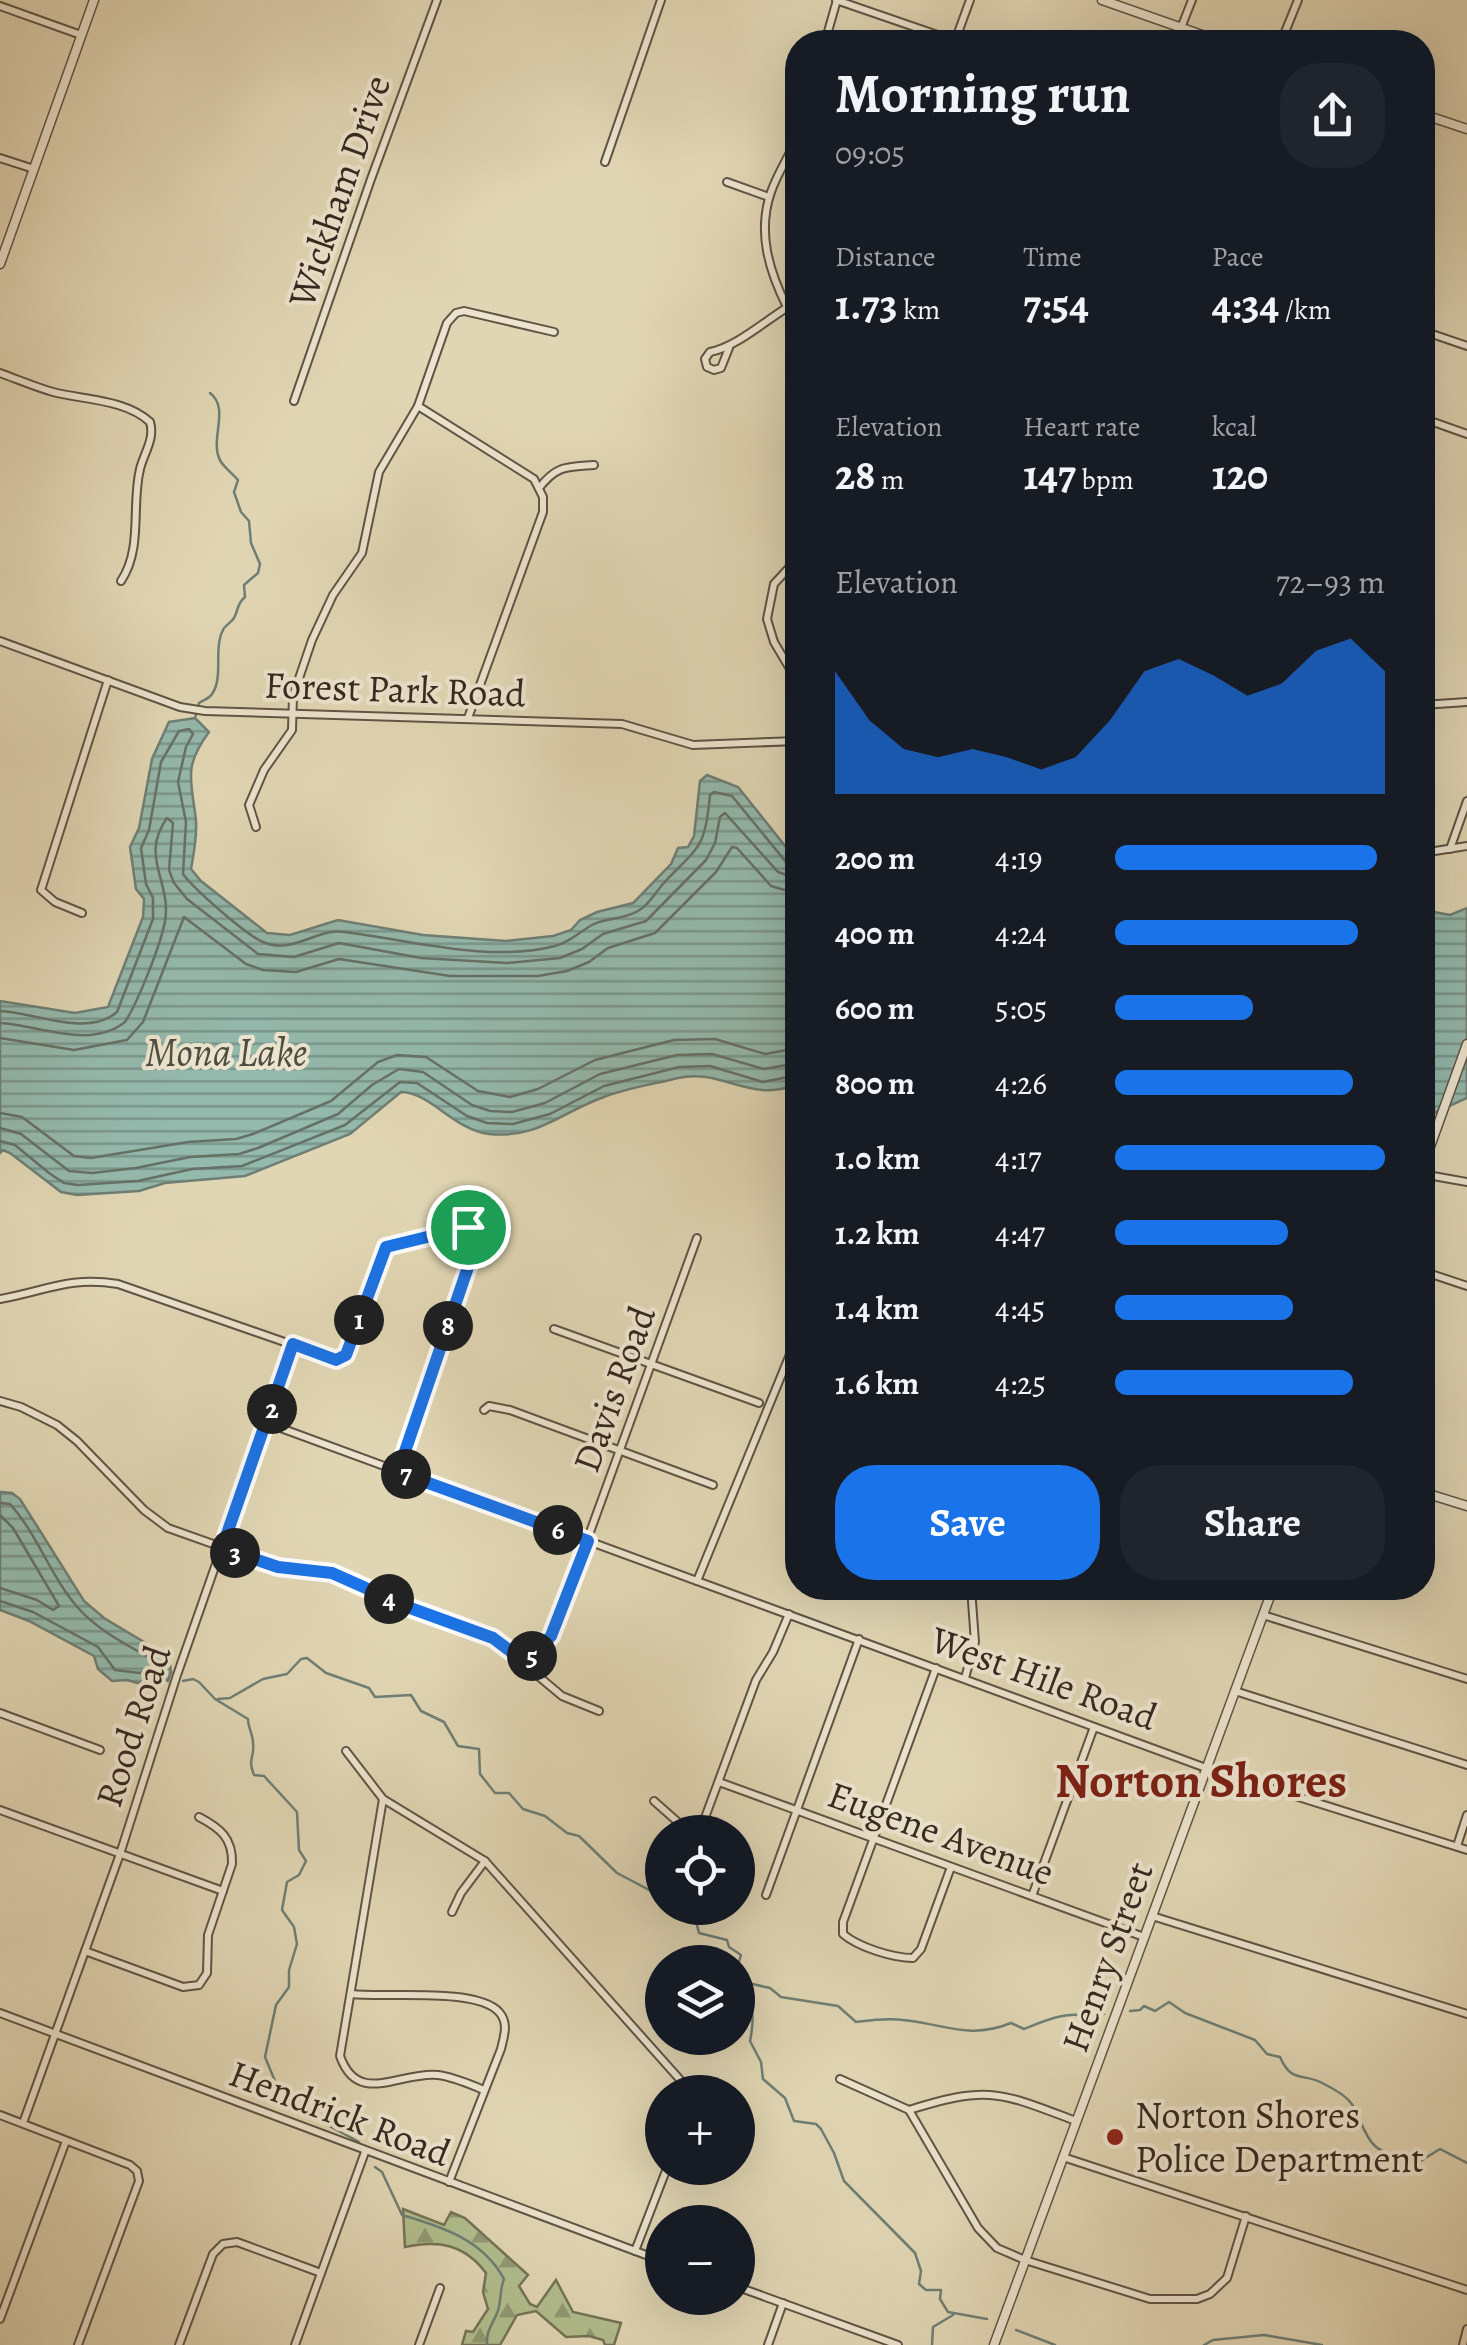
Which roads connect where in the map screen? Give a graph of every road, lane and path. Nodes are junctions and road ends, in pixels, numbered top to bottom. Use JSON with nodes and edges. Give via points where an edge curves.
{"nodes":[{"id":1,"x":94,"y":0,"type":"edge"},
{"id":2,"x":438,"y":0,"type":"edge"},
{"id":3,"x":661,"y":0,"type":"edge"},
{"id":4,"x":836,"y":0,"type":"edge"},
{"id":5,"x":970,"y":0,"type":"edge"},
{"id":6,"x":1102,"y":0,"type":"edge"},
{"id":7,"x":1192,"y":0,"type":"edge"},
{"id":8,"x":1298,"y":0,"type":"edge"},
{"id":9,"x":0,"y":6,"type":"edge"},
{"id":10,"x":1182,"y":28,"type":"junction"},
{"id":11,"x":827,"y":30,"type":"edge"},
{"id":12,"x":920,"y":30,"type":"edge"},
{"id":13,"x":959,"y":30,"type":"edge"},
{"id":14,"x":1188,"y":30,"type":"edge"},
{"id":15,"x":1286,"y":30,"type":"edge"},
{"id":16,"x":82,"y":36,"type":"junction"},
{"id":17,"x":1435,"y":118,"type":"edge"},
{"id":18,"x":1467,"y":129,"type":"edge"},
{"id":19,"x":0,"y":158,"type":"edge"},
{"id":20,"x":605,"y":162,"type":"dead end"},
{"id":21,"x":785,"y":163,"type":"edge"},
{"id":22,"x":34,"y":169,"type":"junction"},
{"id":23,"x":726,"y":182,"type":"dead end"},
{"id":24,"x":769,"y":197,"type":"junction"},
{"id":25,"x":0,"y":264,"type":"edge"},
{"id":26,"x":785,"y":302,"type":"edge"},
{"id":27,"x":785,"y":309,"type":"edge"},
{"id":28,"x":554,"y":332,"type":"dead end"},
{"id":29,"x":1435,"y":335,"type":"edge"},
{"id":30,"x":1467,"y":346,"type":"edge"},
{"id":31,"x":729,"y":348,"type":"dead end"},
{"id":32,"x":0,"y":373,"type":"edge"},
{"id":33,"x":294,"y":401,"type":"dead end"},
{"id":34,"x":418,"y":406,"type":"junction"},
{"id":35,"x":1435,"y":423,"type":"edge"},
{"id":36,"x":1467,"y":434,"type":"edge"},
{"id":37,"x":594,"y":465,"type":"dead end"},
{"id":38,"x":539,"y":488,"type":"junction"},
{"id":39,"x":785,"y":572,"type":"edge"},
{"id":40,"x":121,"y":582,"type":"dead end"},
{"id":41,"x":0,"y":641,"type":"edge"},
{"id":42,"x":785,"y":661,"type":"edge"},
{"id":43,"x":108,"y":680,"type":"junction"},
{"id":44,"x":1467,"y":702,"type":"edge"},
{"id":45,"x":1435,"y":703,"type":"edge"},
{"id":46,"x":293,"y":713,"type":"junction"},
{"id":47,"x":468,"y":718,"type":"junction"},
{"id":48,"x":785,"y":741,"type":"edge"},
{"id":49,"x":1467,"y":801,"type":"edge"},
{"id":50,"x":256,"y":828,"type":"dead end"},
{"id":51,"x":1467,"y":846,"type":"edge"},
{"id":52,"x":1450,"y":850,"type":"junction"},
{"id":53,"x":1435,"y":852,"type":"edge"},
{"id":54,"x":82,"y":913,"type":"dead end"},
{"id":55,"x":1467,"y":1044,"type":"edge"},
{"id":56,"x":1435,"y":1133,"type":"edge"},
{"id":57,"x":1435,"y":1174,"type":"edge"},
{"id":58,"x":1467,"y":1182,"type":"edge"},
{"id":59,"x":697,"y":1238,"type":"dead end"},
{"id":60,"x":1435,"y":1275,"type":"edge"},
{"id":61,"x":1467,"y":1286,"type":"edge"},
{"id":62,"x":0,"y":1299,"type":"edge"},
{"id":63,"x":554,"y":1328,"type":"dead end"},
{"id":64,"x":293,"y":1344,"type":"junction"},
{"id":65,"x":652,"y":1364,"type":"junction"},
{"id":66,"x":785,"y":1367,"type":"edge"},
{"id":67,"x":0,"y":1401,"type":"edge"},
{"id":68,"x":759,"y":1403,"type":"dead end"},
{"id":69,"x":484,"y":1410,"type":"dead end"},
{"id":70,"x":267,"y":1423,"type":"junction"},
{"id":71,"x":620,"y":1452,"type":"junction"},
{"id":72,"x":398,"y":1472,"type":"junction"},
{"id":73,"x":713,"y":1485,"type":"dead end"},
{"id":74,"x":1435,"y":1496,"type":"edge"},
{"id":75,"x":1467,"y":1506,"type":"edge"},
{"id":76,"x":588,"y":1541,"type":"junction"},
{"id":77,"x":222,"y":1548,"type":"junction"},
{"id":78,"x":697,"y":1581,"type":"junction"},
{"id":79,"x":971,"y":1600,"type":"edge"},
{"id":80,"x":1270,"y":1600,"type":"edge"},
{"id":81,"x":788,"y":1614,"type":"junction"},
{"id":82,"x":1264,"y":1615,"type":"junction"},
{"id":83,"x":859,"y":1639,"type":"junction"},
{"id":84,"x":526,"y":1663,"type":"junction"},
{"id":85,"x":936,"y":1668,"type":"junction"},
{"id":86,"x":965,"y":1678,"type":"junction"},
{"id":87,"x":1467,"y":1679,"type":"edge"},
{"id":88,"x":1235,"y":1691,"type":"junction"},
{"id":89,"x":599,"y":1711,"type":"dead end"},
{"id":90,"x":0,"y":1713,"type":"edge"},
{"id":91,"x":1094,"y":1727,"type":"junction"},
{"id":92,"x":100,"y":1750,"type":"dead end"},
{"id":93,"x":346,"y":1752,"type":"dead end"},
{"id":94,"x":1467,"y":1766,"type":"edge"},
{"id":95,"x":1206,"y":1768,"type":"junction"},
{"id":96,"x":720,"y":1782,"type":"junction"},
{"id":97,"x":383,"y":1800,"type":"junction"},
{"id":98,"x":654,"y":1802,"type":"dead end"},
{"id":99,"x":0,"y":1810,"type":"edge"},
{"id":100,"x":796,"y":1810,"type":"junction"},
{"id":101,"x":1467,"y":1815,"type":"edge"},
{"id":102,"x":199,"y":1817,"type":"dead end"},
{"id":103,"x":873,"y":1839,"type":"junction"},
{"id":104,"x":1457,"y":1846,"type":"junction"},
{"id":105,"x":1467,"y":1850,"type":"edge"},
{"id":106,"x":120,"y":1854,"type":"junction"},
{"id":107,"x":485,"y":1862,"type":"junction"},
{"id":108,"x":951,"y":1867,"type":"junction"},
{"id":109,"x":223,"y":1891,"type":"junction"},
{"id":110,"x":766,"y":1895,"type":"dead end"},
{"id":111,"x":1032,"y":1896,"type":"junction"},
{"id":112,"x":452,"y":1912,"type":"dead end"},
{"id":113,"x":1152,"y":1916,"type":"junction"},
{"id":114,"x":1144,"y":1936,"type":"junction"},
{"id":115,"x":85,"y":1951,"type":"junction"},
{"id":116,"x":352,"y":1994,"type":"junction"},
{"id":117,"x":0,"y":2014,"type":"edge"},
{"id":118,"x":1467,"y":2014,"type":"edge"},
{"id":119,"x":55,"y":2034,"type":"junction"},
{"id":120,"x":676,"y":2075,"type":"edge"},
{"id":121,"x":840,"y":2078,"type":"dead end"},
{"id":122,"x":484,"y":2090,"type":"junction"},
{"id":123,"x":909,"y":2110,"type":"junction"},
{"id":124,"x":0,"y":2115,"type":"edge"},
{"id":125,"x":1076,"y":2120,"type":"junction"},
{"id":126,"x":24,"y":2123,"type":"junction"},
{"id":127,"x":66,"y":2141,"type":"junction"},
{"id":128,"x":365,"y":2152,"type":"junction"},
{"id":129,"x":1064,"y":2158,"type":"junction"},
{"id":130,"x":449,"y":2182,"type":"junction"},
{"id":131,"x":660,"y":2185,"type":"edge"},
{"id":132,"x":1246,"y":2216,"type":"junction"},
{"id":133,"x":635,"y":2251,"type":"junction"},
{"id":134,"x":645,"y":2255,"type":"edge"},
{"id":135,"x":1026,"y":2260,"type":"junction"},
{"id":136,"x":321,"y":2273,"type":"junction"},
{"id":137,"x":440,"y":2288,"type":"dead end"},
{"id":138,"x":1467,"y":2290,"type":"edge"},
{"id":139,"x":755,"y":2293,"type":"edge"},
{"id":140,"x":783,"y":2303,"type":"junction"},
{"id":141,"x":0,"y":2320,"type":"edge"},
{"id":142,"x":1467,"y":2329,"type":"edge"},
{"id":143,"x":78,"y":2345,"type":"edge"},
{"id":144,"x":179,"y":2345,"type":"edge"},
{"id":145,"x":295,"y":2345,"type":"edge"},
{"id":146,"x":420,"y":2345,"type":"edge"},
{"id":147,"x":768,"y":2345,"type":"edge"},
{"id":148,"x":898,"y":2345,"type":"edge"},
{"id":149,"x":994,"y":2345,"type":"edge"},
{"id":150,"x":1463,"y":2345,"type":"edge"}],
"edges":[{"from":1,"to":16,"type":"street"},
{"from":2,"to":33,"type":"street","name":"Wickham Drive"},
{"from":3,"to":20,"type":"street"},
{"from":4,"to":11,"type":"street"},
{"from":4,"to":12,"type":"street"},
{"from":5,"to":13,"type":"street"},
{"from":6,"to":10,"type":"street"},
{"from":7,"to":10,"type":"street"},
{"from":8,"to":15,"type":"street"},
{"from":9,"to":16,"type":"street"},
{"from":10,"to":14,"type":"street"},
{"from":16,"to":22,"type":"street"},
{"from":17,"to":18,"type":"street"},
{"from":19,"to":22,"type":"street"},
{"from":21,"to":24,"type":"street"},
{"from":22,"to":25,"type":"street"},
{"from":23,"to":24,"type":"street"},
{"from":24,"to":26,"type":"street","via":[[768,260]]},
{"from":27,"to":31,"type":"street"},
{"from":28,"to":34,"type":"street","via":[[456,313]]},
{"from":29,"to":30,"type":"street"},
{"from":32,"to":40,"type":"street","via":[[101,400],[150,422],[132,558]]},
{"from":34,"to":38,"type":"street"},
{"from":34,"to":46,"type":"street","via":[[379,472],[362,553],[318,626]]},
{"from":35,"to":36,"type":"street"},
{"from":37,"to":38,"type":"street","via":[[558,469]]},
{"from":38,"to":47,"type":"street","via":[[543,512]]},
{"from":39,"to":42,"type":"street","via":[[774,584],[767,619]]},
{"from":41,"to":43,"type":"street","name":"Forest Park Road"},
{"from":43,"to":46,"type":"street","name":"Forest Park Road","via":[[186,708]]},
{"from":43,"to":54,"type":"street","via":[[41,890]]},
{"from":44,"to":45,"type":"street"},
{"from":46,"to":47,"type":"street","name":"Forest Park Road"},
{"from":46,"to":50,"type":"street","via":[[292,730],[249,805]]},
{"from":47,"to":48,"type":"street","name":"Forest Park Road","via":[[622,724],[693,745]]},
{"from":49,"to":52,"type":"street"},
{"from":51,"to":52,"type":"street"},
{"from":52,"to":53,"type":"street"},
{"from":55,"to":56,"type":"street"},
{"from":57,"to":58,"type":"street"},
{"from":59,"to":65,"type":"street","name":"Davis Road"},
{"from":60,"to":61,"type":"street"},
{"from":62,"to":64,"type":"street","via":[[89,1279]]},
{"from":63,"to":65,"type":"street"},
{"from":64,"to":70,"type":"street","name":"Rood Road"},
{"from":64,"to":72,"type":"street","via":[[336,1360],[346,1355],[386,1247],[458,1228],[474,1232],[478,1238]]},
{"from":65,"to":68,"type":"street"},
{"from":65,"to":71,"type":"street","name":"Davis Road"},
{"from":66,"to":78,"type":"street"},
{"from":67,"to":77,"type":"street","via":[[57,1425],[157,1521]]},
{"from":69,"to":71,"type":"street","via":[[501,1408]]},
{"from":70,"to":72,"type":"street","name":"West Hile Road"},
{"from":70,"to":77,"type":"street","name":"Rood Road"},
{"from":71,"to":73,"type":"street"},
{"from":71,"to":76,"type":"street","name":"Davis Road"},
{"from":72,"to":76,"type":"street","name":"West Hile Road"},
{"from":74,"to":75,"type":"street"},
{"from":76,"to":78,"type":"street","name":"West Hile Road"},
{"from":76,"to":84,"type":"street","name":"Davis Road","via":[[551,1636]]},
{"from":77,"to":84,"type":"street","via":[[278,1567],[332,1573],[493,1638]]},
{"from":77,"to":106,"type":"street","name":"Rood Road"},
{"from":78,"to":81,"type":"street","name":"West Hile Road"},
{"from":79,"to":86,"type":"street","via":[[975,1642]]},
{"from":80,"to":82,"type":"street","name":"Henry Street"},
{"from":81,"to":83,"type":"street","name":"West Hile Road"},
{"from":81,"to":96,"type":"street"},
{"from":82,"to":87,"type":"street"},
{"from":82,"to":88,"type":"street","name":"Henry Street"},
{"from":83,"to":85,"type":"street","name":"West Hile Road"},
{"from":83,"to":100,"type":"street"},
{"from":84,"to":89,"type":"street","via":[[562,1696]]},
{"from":85,"to":86,"type":"street","name":"West Hile Road"},
{"from":85,"to":103,"type":"street"},
{"from":86,"to":91,"type":"street","name":"West Hile Road"},
{"from":88,"to":94,"type":"street"},
{"from":88,"to":95,"type":"street","name":"Henry Street"},
{"from":90,"to":92,"type":"street"},
{"from":91,"to":95,"type":"street","name":"West Hile Road"},
{"from":91,"to":111,"type":"street"},
{"from":93,"to":97,"type":"street"},
{"from":95,"to":104,"type":"street","name":"West Hile Road"},
{"from":95,"to":113,"type":"street","name":"Henry Street"},
{"from":96,"to":98,"type":"street","via":[[699,1826],[680,1824]]},
{"from":96,"to":100,"type":"street","name":"Eugene Avenue"},
{"from":97,"to":107,"type":"street"},
{"from":97,"to":116,"type":"street"},
{"from":99,"to":106,"type":"street"},
{"from":100,"to":103,"type":"street","name":"Eugene Avenue"},
{"from":100,"to":110,"type":"street"},
{"from":101,"to":104,"type":"street"},
{"from":102,"to":109,"type":"street","via":[[228,1838],[233,1852]]},
{"from":103,"to":108,"type":"street","name":"Eugene Avenue"},
{"from":103,"to":108,"type":"street","via":[[842,1934],[868,1946],[913,1958]]},
{"from":104,"to":105,"type":"street","name":"West Hile Road"},
{"from":106,"to":109,"type":"street"},
{"from":106,"to":115,"type":"street","name":"Rood Road"},
{"from":107,"to":112,"type":"street"},
{"from":107,"to":120,"type":"street"},
{"from":108,"to":111,"type":"street","name":"Eugene Avenue"},
{"from":109,"to":115,"type":"street","via":[[199,1985],[183,1987]]},
{"from":111,"to":114,"type":"street","name":"Eugene Avenue"},
{"from":113,"to":114,"type":"street","name":"Henry Street"},
{"from":113,"to":118,"type":"street"},
{"from":114,"to":125,"type":"street","name":"Henry Street"},
{"from":115,"to":119,"type":"street","name":"Rood Road"},
{"from":116,"to":122,"type":"street","via":[[340,2056],[350,2076],[373,2084],[438,2075]]},
{"from":116,"to":122,"type":"street","via":[[451,1996],[498,2009],[505,2034]]},
{"from":117,"to":119,"type":"street","name":"Hendrick Road"},
{"from":119,"to":126,"type":"street","name":"Rood Road"},
{"from":119,"to":128,"type":"street","name":"Hendrick Road"},
{"from":121,"to":123,"type":"street"},
{"from":122,"to":130,"type":"street"},
{"from":123,"to":125,"type":"street","via":[[983,2092]]},
{"from":123,"to":135,"type":"street","via":[[978,2228],[997,2248]]},
{"from":124,"to":126,"type":"street"},
{"from":125,"to":129,"type":"street","name":"Henry Street"},
{"from":126,"to":127,"type":"street"},
{"from":127,"to":141,"type":"street"},
{"from":127,"to":143,"type":"street","via":[[130,2165],[139,2181]]},
{"from":128,"to":130,"type":"street","name":"Hendrick Road"},
{"from":128,"to":136,"type":"street"},
{"from":129,"to":132,"type":"street"},
{"from":129,"to":135,"type":"street","name":"Henry Street"},
{"from":130,"to":133,"type":"street","name":"Hendrick Road"},
{"from":131,"to":133,"type":"street"},
{"from":132,"to":135,"type":"street","via":[[1227,2278],[1197,2299],[1150,2299]]},
{"from":132,"to":138,"type":"street"},
{"from":133,"to":134,"type":"street","name":"Hendrick Road"},
{"from":135,"to":149,"type":"street","name":"Henry Street"},
{"from":136,"to":144,"type":"street","via":[[236,2242],[224,2244],[213,2254]]},
{"from":136,"to":145,"type":"street"},
{"from":137,"to":146,"type":"street"},
{"from":139,"to":140,"type":"street"},
{"from":140,"to":147,"type":"street"},
{"from":140,"to":148,"type":"street"},
{"from":142,"to":150,"type":"street"}]}
